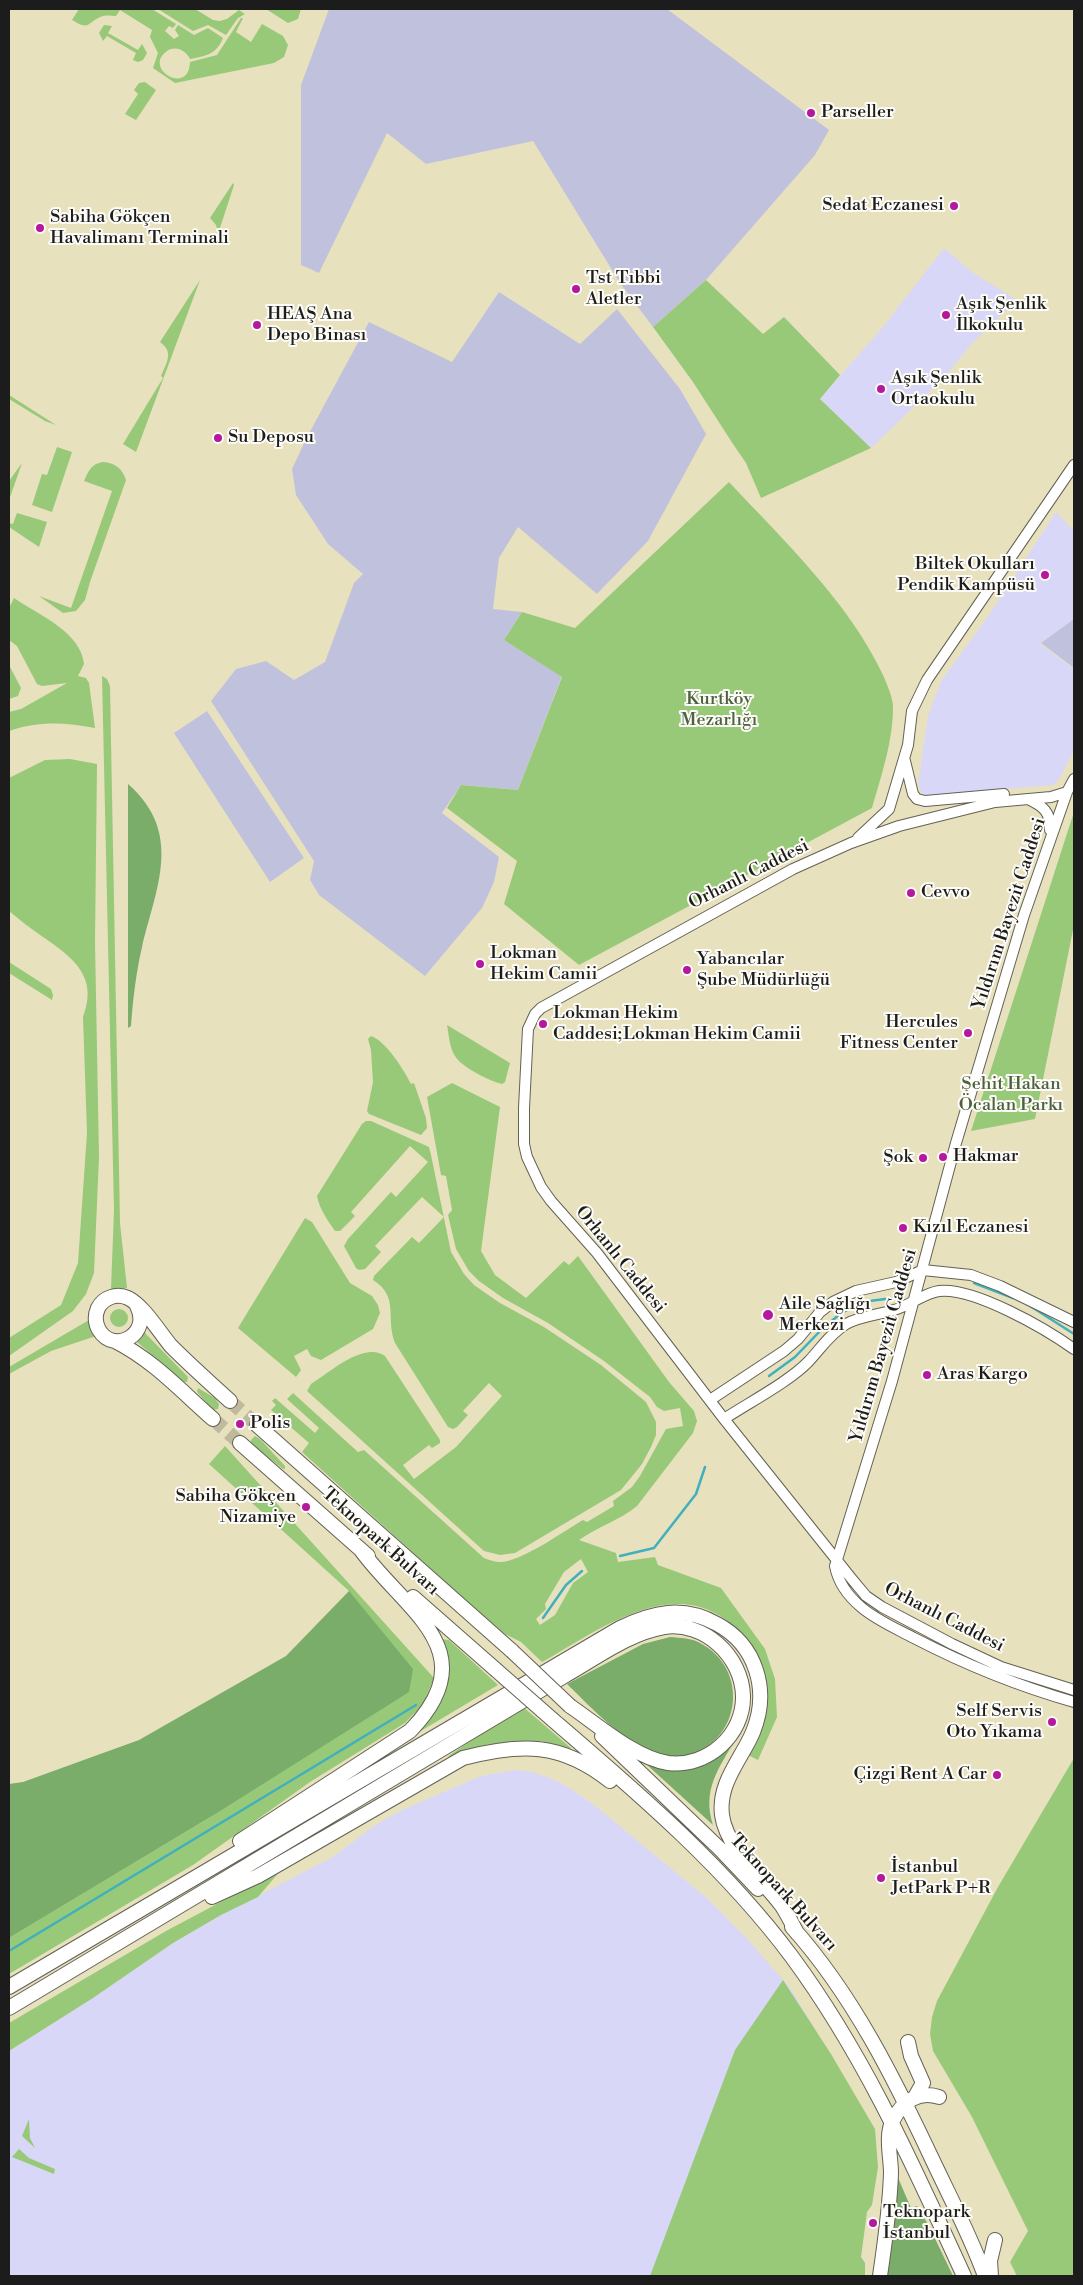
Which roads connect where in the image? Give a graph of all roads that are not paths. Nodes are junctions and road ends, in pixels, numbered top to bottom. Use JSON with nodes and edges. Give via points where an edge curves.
{"nodes":[{"id":1,"x":1074,"y":465,"type":"edge"},
{"id":2,"x":904,"y":757,"type":"junction"},
{"id":3,"x":1074,"y":779,"type":"edge"},
{"id":4,"x":1071,"y":793,"type":"edge"},
{"id":5,"x":1027,"y":798,"type":"junction"},
{"id":6,"x":1050,"y":840,"type":"junction"},
{"id":7,"x":851,"y":843,"type":"junction"},
{"id":8,"x":923,"y":1270,"type":"junction"},
{"id":9,"x":915,"y":1301,"type":"junction"},
{"id":10,"x":137,"y":1306,"type":"junction"},
{"id":11,"x":1074,"y":1322,"type":"edge"},
{"id":12,"x":115,"y":1341,"type":"junction"},
{"id":13,"x":1074,"y":1349,"type":"edge"},
{"id":14,"x":230,"y":1400,"type":"tunnel mouth"},
{"id":15,"x":710,"y":1400,"type":"junction"},
{"id":16,"x":213,"y":1419,"type":"tunnel mouth"},
{"id":17,"x":724,"y":1419,"type":"junction"},
{"id":18,"x":257,"y":1425,"type":"tunnel mouth"},
{"id":19,"x":240,"y":1443,"type":"tunnel mouth"},
{"id":20,"x":361,"y":1550,"type":"junction"},
{"id":21,"x":836,"y":1559,"type":"junction"},
{"id":22,"x":837,"y":1579,"type":"joint"},
{"id":23,"x":1074,"y":1690,"type":"edge"},
{"id":24,"x":1074,"y":1702,"type":"edge"},
{"id":25,"x":570,"y":1706,"type":"junction"},
{"id":26,"x":673,"y":1828,"type":"junction"},
{"id":27,"x":140,"y":1909,"type":"junction"},
{"id":28,"x":159,"y":1920,"type":"junction"},
{"id":29,"x":797,"y":1933,"type":"junction"},
{"id":30,"x":9,"y":1987,"type":"edge"},
{"id":31,"x":9,"y":2008,"type":"edge"},
{"id":32,"x":908,"y":2042,"type":"dead end"},
{"id":33,"x":939,"y":2097,"type":"dead end"},
{"id":34,"x":910,"y":2100,"type":"junction"},
{"id":35,"x":892,"y":2121,"type":"junction"},
{"id":36,"x":994,"y":2240,"type":"dead end"},
{"id":37,"x":880,"y":2276,"type":"edge"},
{"id":38,"x":964,"y":2276,"type":"edge"},
{"id":39,"x":985,"y":2276,"type":"edge"},
{"id":40,"x":991,"y":2276,"type":"edge"}],
"edges":[{"from":1,"to":2,"type":"street","via":[[927,680],[912,711]]},
{"from":2,"to":4,"type":"street","via":[[912,794],[925,801],[1050,790]]},
{"from":2,"to":7,"type":"street","via":[[890,809]]},
{"from":3,"to":4,"type":"street","name":"Yıldırım Bayezit Caddesi"},
{"from":4,"to":5,"type":"street"},
{"from":4,"to":6,"type":"street","name":"Yıldırım Bayezit Caddesi"},
{"from":5,"to":6,"type":"street","via":[[1048,812]]},
{"from":5,"to":7,"type":"street","via":[[995,802],[899,826]]},
{"from":6,"to":8,"type":"street","name":"Yıldırım Bayezit Caddesi","via":[[1021,924],[956,1142]]},
{"from":7,"to":15,"type":"street","name":"Orhanlı Caddesi","via":[[793,869],[564,994],[541,1008],[528,1029],[523,1126],[532,1172],[551,1201],[597,1254]]},
{"from":8,"to":9,"type":"street","name":"Yıldırım Bayezit Caddesi"},
{"from":8,"to":11,"type":"street","via":[[971,1275]]},
{"from":8,"to":15,"type":"street","via":[[833,1302],[784,1351]]},
{"from":9,"to":13,"type":"street","via":[[939,1291],[964,1294],[1021,1317]]},
{"from":9,"to":17,"type":"street","via":[[847,1323],[793,1374]]},
{"from":9,"to":21,"type":"street","name":"Yıldırım Bayezit Caddesi"},
{"from":10,"to":12,"type":"highway","via":[[141,1318],[138,1330],[128,1339]]},
{"from":10,"to":12,"type":"highway","via":[[132,1300],[119,1296],[100,1304],[96,1319],[98,1329]]},
{"from":10,"to":14,"type":"highway","via":[[171,1345]]},
{"from":12,"to":16,"type":"highway","via":[[144,1356]]},
{"from":15,"to":17,"type":"street","name":"Orhanlı Caddesi"},
{"from":17,"to":21,"type":"street","name":"Orhanlı Caddesi"},
{"from":18,"to":25,"type":"highway","bridge":true},
{"from":19,"to":20,"type":"highway","name":"Teknopark Bulvarı"},
{"from":20,"to":26,"type":"highway","name":"Teknopark Bulvarı","bridge":true},
{"from":20,"to":27,"type":"highway","via":[[376,1571],[422,1618],[434,1638],[442,1669],[438,1691],[424,1718],[410,1732],[269,1821]]},
{"from":21,"to":22,"type":"street","name":"Yıldırım Bayezit Caddesi"},
{"from":21,"to":23,"type":"street","name":"Orhanlı Caddesi","via":[[866,1596],[906,1620],[983,1660]]},
{"from":22,"to":24,"type":"street","name":"Orhanlı Caddesi","via":[[861,1607],[904,1633],[990,1674]]},
{"from":25,"to":28,"type":"highway","via":[[645,1756],[681,1763],[704,1758],[725,1742],[740,1718],[744,1696],[735,1666],[714,1640],[695,1630],[676,1627],[643,1633],[566,1675]]},
{"from":25,"to":29,"type":"highway","name":"Teknopark Bulvarı","via":[[720,1849]]},
{"from":26,"to":28,"type":"highway","via":[[585,1763],[540,1748],[499,1749],[463,1758],[258,1876]]},
{"from":26,"to":35,"type":"highway","name":"Teknopark Bulvarı","via":[[734,1888],[791,1957],[835,2022]]},
{"from":27,"to":29,"type":"highway","via":[[620,1628],[647,1616],[672,1611],[692,1614],[725,1629],[747,1650],[756,1666],[760,1690],[757,1718],[724,1787],[722,1817],[728,1835],[783,1908]]},
{"from":27,"to":30,"type":"highway"},
{"from":28,"to":31,"type":"highway"},
{"from":29,"to":34,"type":"highway","name":"Teknopark Bulvarı","via":[[851,2007]]},
{"from":32,"to":34,"type":"highway","via":[[923,2083]]},
{"from":33,"to":34,"type":"highway","via":[[928,2093]]},
{"from":34,"to":35,"type":"highway"},
{"from":34,"to":39,"type":"highway","name":"Teknopark Bulvarı"},
{"from":35,"to":37,"type":"highway","via":[[889,2197]]},
{"from":35,"to":38,"type":"highway","name":"Teknopark Bulvarı"},
{"from":36,"to":40,"type":"highway"}]}
